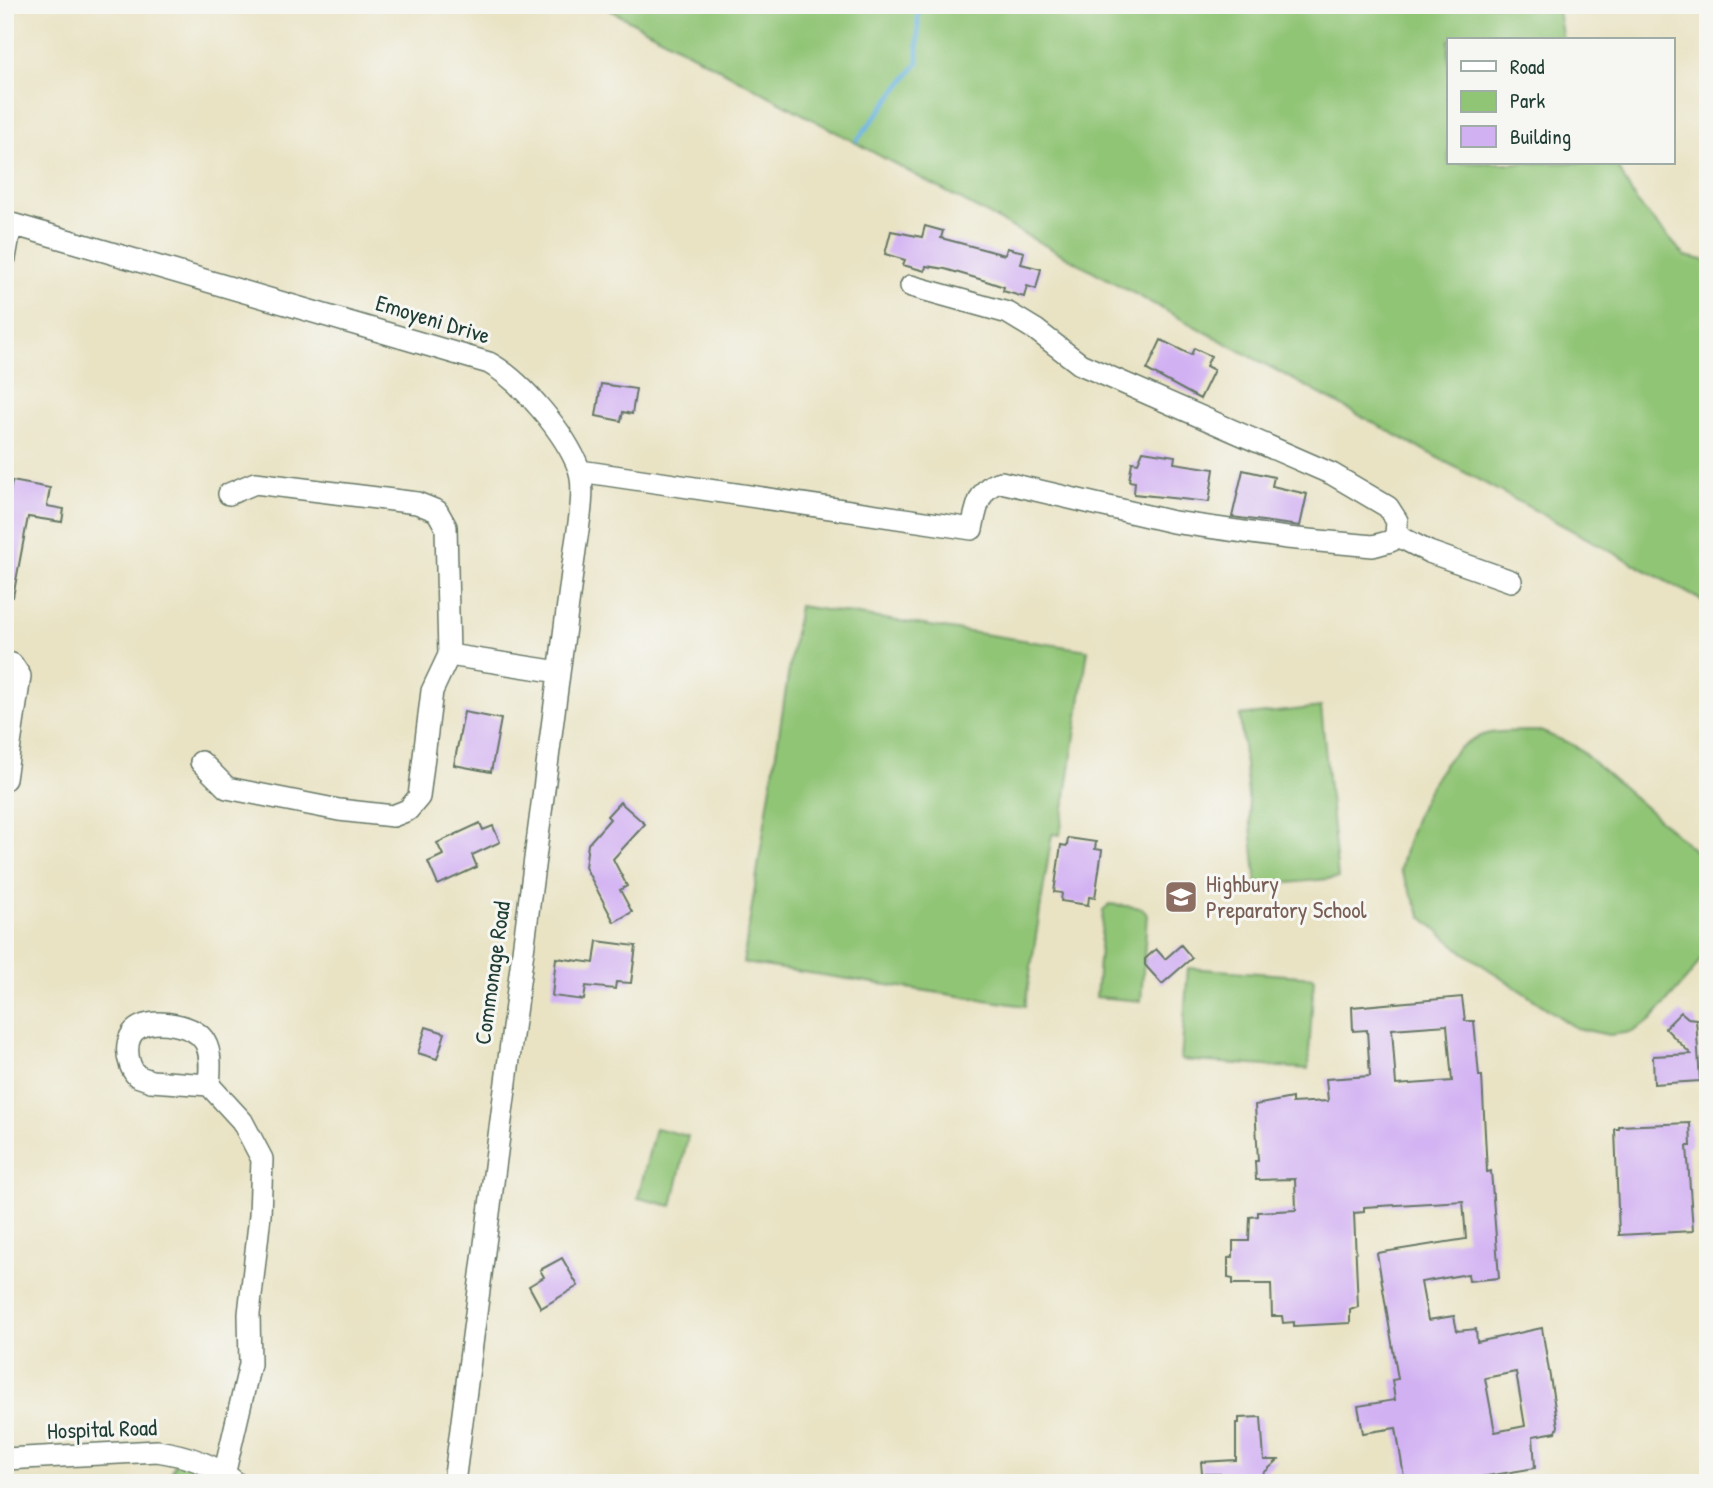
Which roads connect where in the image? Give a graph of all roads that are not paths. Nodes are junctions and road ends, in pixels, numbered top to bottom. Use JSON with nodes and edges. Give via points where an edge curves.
{"nodes":[{"id":1,"x":7,"y":239,"type":"edge"},
{"id":2,"x":911,"y":286,"type":"dead end"},
{"id":3,"x":580,"y":471,"type":"junction"},
{"id":4,"x":229,"y":495,"type":"dead end"},
{"id":5,"x":1396,"y":535,"type":"junction"},
{"id":6,"x":1511,"y":581,"type":"dead end"},
{"id":7,"x":449,"y":654,"type":"junction"},
{"id":8,"x":5,"y":662,"type":"edge"},
{"id":9,"x":559,"y":671,"type":"junction"},
{"id":10,"x":201,"y":762,"type":"dead end"},
{"id":11,"x":5,"y":779,"type":"edge"},
{"id":12,"x":209,"y":1085,"type":"dead end"},
{"id":13,"x":5,"y":1459,"type":"edge"},
{"id":14,"x":230,"y":1479,"type":"edge"},
{"id":15,"x":454,"y":1483,"type":"edge"}],
"edges":[{"from":1,"to":3,"type":"street","name":"Emoyeni Drive","via":[[489,363],[503,370],[540,409]]},
{"from":2,"to":5,"type":"street","via":[[1008,313],[1080,364],[1332,474],[1388,507],[1397,521]]},
{"from":3,"to":5,"type":"street","via":[[972,529],[984,493],[1001,482],[1172,522],[1239,532],[1373,546]]},
{"from":3,"to":9,"type":"street","name":"Commonage Road","via":[[580,505]]},
{"from":4,"to":7,"type":"street","via":[[255,483],[417,502],[437,511],[446,527]]},
{"from":5,"to":6,"type":"street","via":[[1429,552]]},
{"from":7,"to":9,"type":"street"},
{"from":7,"to":10,"type":"street","via":[[432,691],[419,797],[399,814],[350,811],[227,788]]},
{"from":8,"to":11,"type":"street","via":[[20,676]]},
{"from":9,"to":15,"type":"street","name":"Commonage Road"},
{"from":12,"to":14,"type":"street","via":[[242,1121],[262,1159],[249,1314],[250,1364]]},
{"from":13,"to":14,"type":"street","name":"Hospital Road","via":[[157,1451],[178,1454]]}]}
